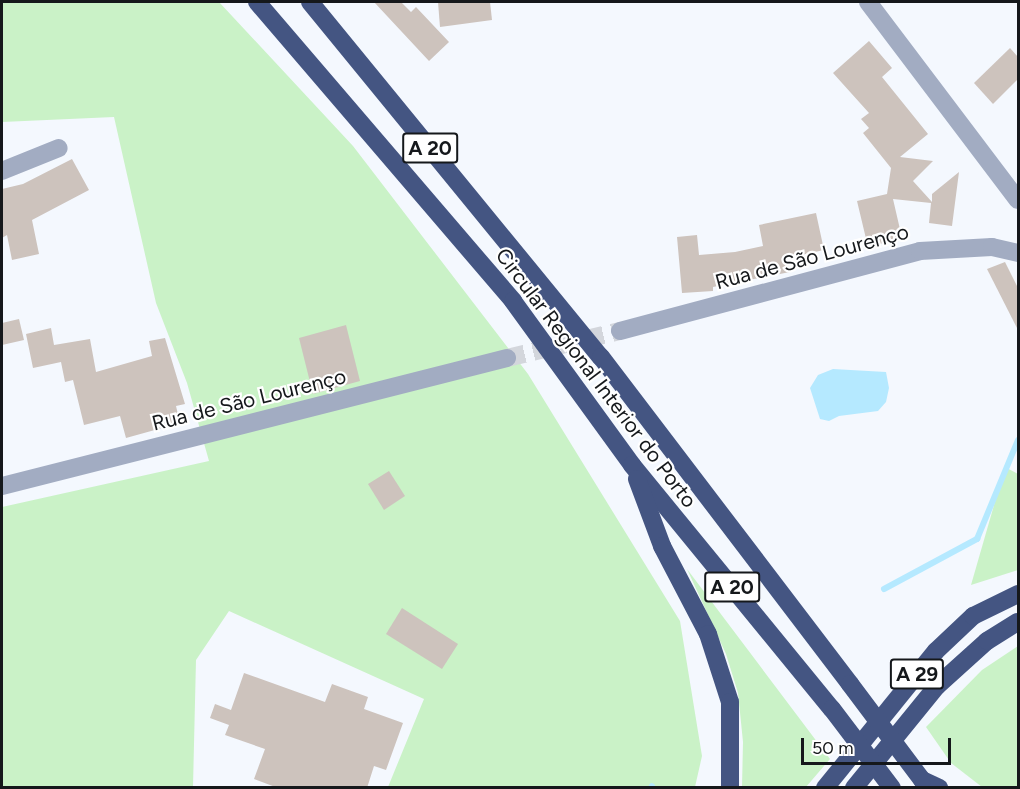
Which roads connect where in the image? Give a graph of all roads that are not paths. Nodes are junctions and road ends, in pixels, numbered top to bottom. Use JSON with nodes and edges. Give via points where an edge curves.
{"nodes":[{"id":1,"x":257,"y":2,"type":"edge"},
{"id":2,"x":310,"y":2,"type":"edge"},
{"id":3,"x":868,"y":2,"type":"edge"},
{"id":4,"x":59,"y":148,"type":"dead end"},
{"id":5,"x":2,"y":171,"type":"edge"},
{"id":6,"x":1018,"y":200,"type":"edge"},
{"id":7,"x":1018,"y":253,"type":"edge"},
{"id":8,"x":620,"y":331,"type":"tunnel mouth"},
{"id":9,"x":507,"y":358,"type":"tunnel mouth"},
{"id":10,"x":632,"y":465,"type":"junction"},
{"id":11,"x":2,"y":486,"type":"edge"},
{"id":12,"x":1018,"y":594,"type":"edge"},
{"id":13,"x":1018,"y":622,"type":"edge"},
{"id":14,"x":924,"y":784,"type":"edge"},
{"id":15,"x":730,"y":788,"type":"edge"},
{"id":16,"x":825,"y":788,"type":"edge"},
{"id":17,"x":854,"y":788,"type":"edge"},
{"id":18,"x":892,"y":788,"type":"edge"},
{"id":19,"x":939,"y":788,"type":"edge"}],
"edges":[{"from":1,"to":10,"type":"highway","name":"Circular Regional Interior do Porto","number":"A 20","via":[[513,301]]},
{"from":2,"to":14,"type":"highway","name":"Circular Regional Interior do Porto","number":"A 20","bridge":true,"via":[[601,357]]},
{"from":3,"to":6,"type":"street"},
{"from":4,"to":5,"type":"street"},
{"from":7,"to":8,"type":"street","name":"Rua de São Lourenço","via":[[992,248],[920,251]]},
{"from":9,"to":11,"type":"street","name":"Rua de São Lourenço"},
{"from":10,"to":15,"type":"highway","via":[[662,546],[708,634],[729,702]]},
{"from":10,"to":18,"type":"highway","name":"Circular Regional Interior do Porto","number":"A 20","bridge":true},
{"from":12,"to":16,"type":"highway","number":"A 29","via":[[973,616],[936,651]]},
{"from":13,"to":17,"type":"highway","number":"A 29","via":[[987,641],[937,686]]},
{"from":14,"to":19,"type":"highway"}]}
